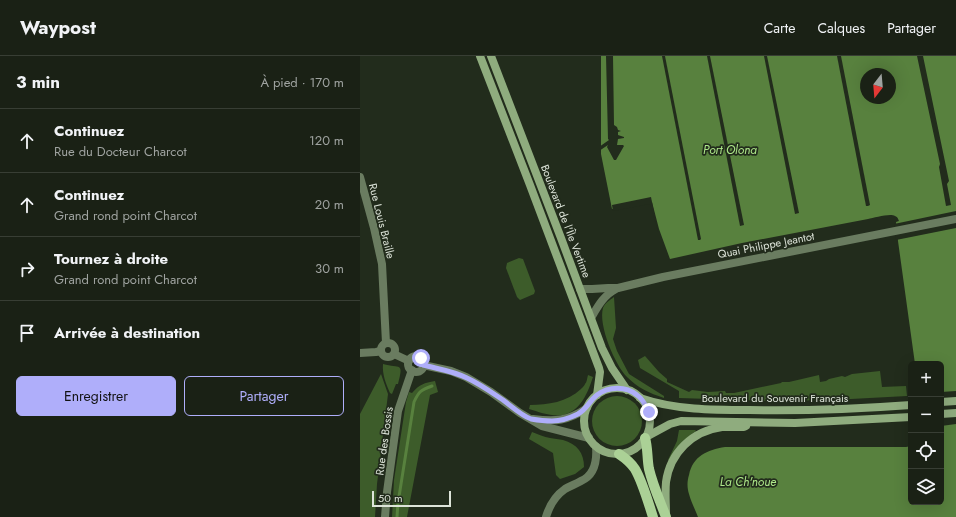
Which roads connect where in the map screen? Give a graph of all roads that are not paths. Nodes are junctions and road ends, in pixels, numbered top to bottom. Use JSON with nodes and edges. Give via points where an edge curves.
{"nodes":[{"id":1,"x":480,"y":56,"type":"edge"},
{"id":2,"x":490,"y":56,"type":"edge"},
{"id":3,"x":360,"y":177,"type":"edge"},
{"id":4,"x":956,"y":219,"type":"edge"},
{"id":5,"x":618,"y":288,"type":"junction"},
{"id":6,"x":580,"y":289,"type":"junction"},
{"id":7,"x":591,"y":318,"type":"junction"},
{"id":8,"x":386,"y":344,"type":"junction"},
{"id":9,"x":381,"y":351,"type":"junction"},
{"id":10,"x":360,"y":353,"type":"edge"},
{"id":11,"x":394,"y":354,"type":"junction"},
{"id":12,"x":409,"y":361,"type":"junction"},
{"id":13,"x":423,"y":365,"type":"junction"},
{"id":14,"x":412,"y":370,"type":"junction"},
{"id":15,"x":627,"y":390,"type":"junction"},
{"id":16,"x":597,"y":395,"type":"junction"},
{"id":17,"x":640,"y":398,"type":"junction"},
{"id":18,"x":956,"y":401,"type":"edge"},
{"id":19,"x":944,"y":402,"type":"edge"},
{"id":20,"x":908,"y":405,"type":"edge"},
{"id":21,"x":587,"y":408,"type":"junction"},
{"id":22,"x":956,"y":413,"type":"edge"},
{"id":23,"x":944,"y":414,"type":"edge"},
{"id":24,"x":908,"y":417,"type":"edge"},
{"id":25,"x":530,"y":418,"type":"junction"},
{"id":26,"x":754,"y":422,"type":"junction"},
{"id":27,"x":646,"y":437,"type":"junction"},
{"id":28,"x":589,"y":438,"type":"junction"},
{"id":29,"x":596,"y":447,"type":"junction"},
{"id":30,"x":619,"y":454,"type":"junction"},
{"id":31,"x":385,"y":517,"type":"edge"},
{"id":32,"x":546,"y":517,"type":"edge"},
{"id":33,"x":654,"y":517,"type":"edge"},
{"id":34,"x":666,"y":517,"type":"edge"}],
"edges":[{"from":1,"to":16,"type":"main road","name":"Boulevard de l'Île Vertime","via":[[599,368]]},
{"from":2,"to":6,"type":"main road","name":"Boulevard de l'Île Vertime"},
{"from":3,"to":8,"type":"street","name":"Rue Louis Braille","via":[[382,264]]},
{"from":4,"to":5,"type":"street","name":"Quai Philippe Jeantot"},
{"from":5,"to":6,"type":"street","name":"Quai Philippe Jeantot"},
{"from":5,"to":7,"type":"street","via":[[608,293]]},
{"from":6,"to":7,"type":"main road","name":"Boulevard de l'Île Vertime"},
{"from":7,"to":15,"type":"main road","name":"Boulevard de l'Île Vertime","via":[[612,368]]},
{"from":8,"to":9,"type":"street","via":[[382,346]]},
{"from":8,"to":11,"type":"street","via":[[393,345]]},
{"from":9,"to":10,"type":"street"},
{"from":9,"to":11,"type":"street","via":[[386,358]]},
{"from":11,"to":12,"type":"street"},
{"from":12,"to":13,"type":"street","via":[[414,356],[419,357]]},
{"from":12,"to":14,"type":"street"},
{"from":13,"to":14,"type":"street","via":[[418,371]]},
{"from":13,"to":25,"type":"street","via":[[451,371],[466,378]]},
{"from":14,"to":31,"type":"street","name":"Rue des Bossis","via":[[398,411]]},
{"from":15,"to":16,"type":"main road","via":[[611,388]]},
{"from":15,"to":17,"type":"main road"},
{"from":16,"to":21,"type":"main road"},
{"from":17,"to":20,"type":"main road","name":"Boulevard du Souvenir Français","via":[[676,407],[733,410],[816,410]]},
{"from":17,"to":27,"type":"main road","via":[[649,412],[650,425]]},
{"from":18,"to":19,"type":"main road"},
{"from":21,"to":25,"type":"street","via":[[564,419]]},
{"from":21,"to":28,"type":"main road","via":[[584,423]]},
{"from":22,"to":23,"type":"main road"},
{"from":24,"to":26,"type":"main road","name":"Boulevard du Souvenir Français"},
{"from":25,"to":28,"type":"street","via":[[542,426]]},
{"from":26,"to":27,"type":"main road","name":"Boulevard du Souvenir Français","via":[[681,421]]},
{"from":26,"to":34,"type":"main road","via":[[744,427],[710,430],[695,436],[682,447],[673,460],[668,474]]},
{"from":27,"to":30,"type":"main road","via":[[634,449]]},
{"from":27,"to":34,"type":"main road","via":[[649,470]]},
{"from":28,"to":29,"type":"main road"},
{"from":29,"to":30,"type":"main road"},
{"from":29,"to":32,"type":"street","via":[[595,464],[589,476],[563,490],[549,507]]},
{"from":30,"to":33,"type":"main road","via":[[635,470]]}]}
